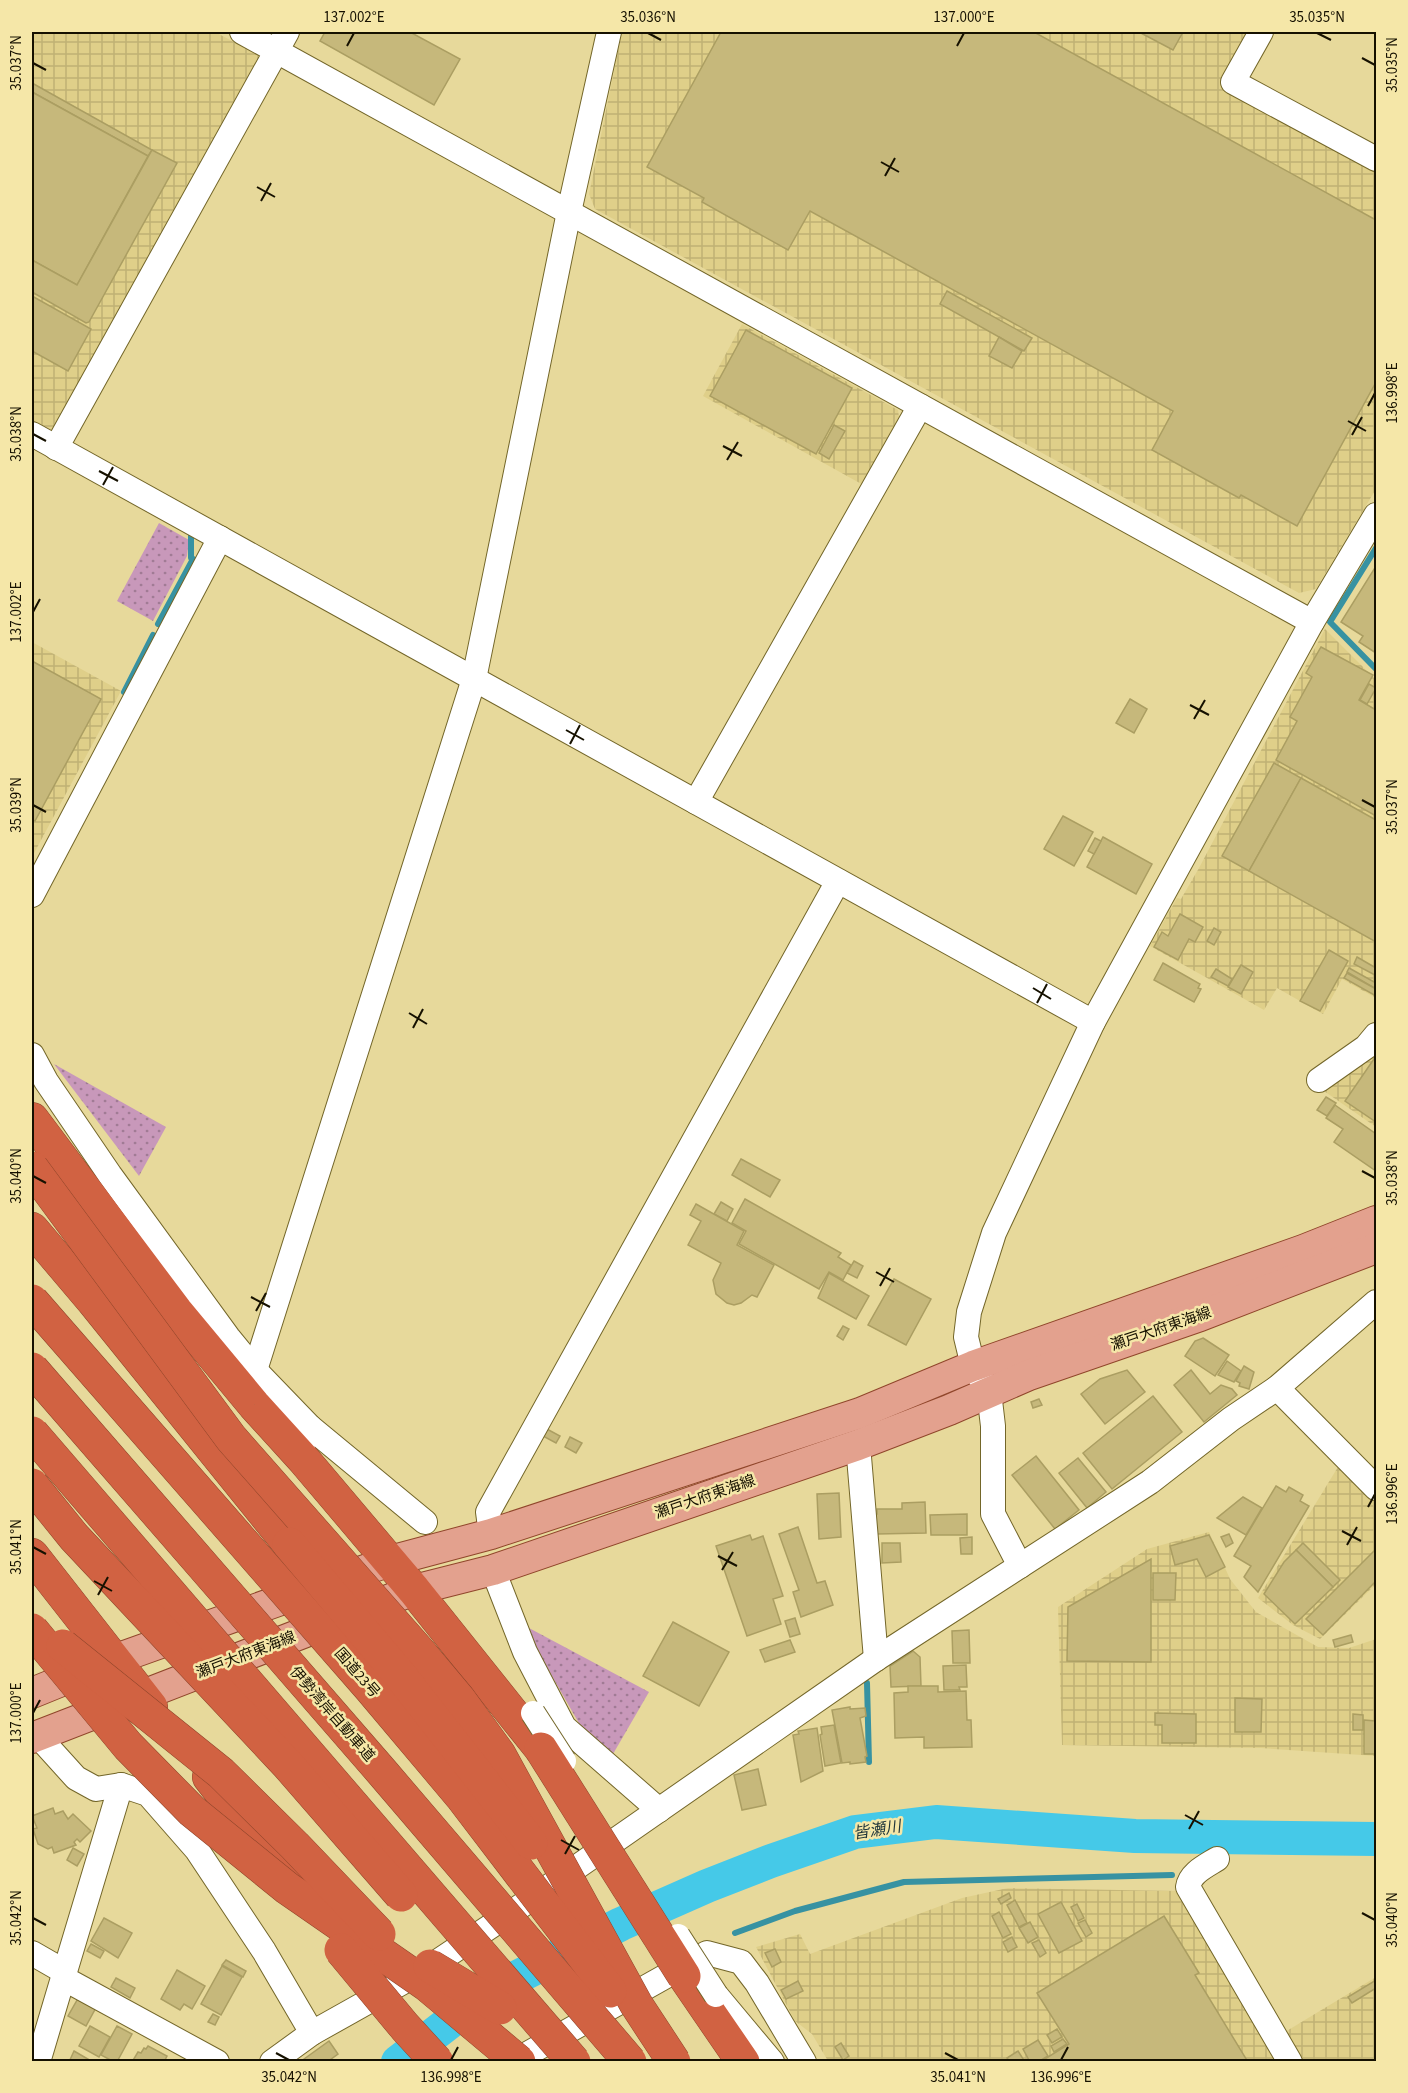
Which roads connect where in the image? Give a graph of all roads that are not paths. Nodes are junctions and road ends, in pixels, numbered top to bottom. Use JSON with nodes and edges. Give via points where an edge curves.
{"nodes":[{"id":1,"x":242,"y":32,"type":"edge"},
{"id":2,"x":609,"y":32,"type":"edge"},
{"id":3,"x":1262,"y":32,"type":"edge"},
{"id":4,"x":282,"y":41,"type":"edge"},
{"id":5,"x":1377,"y":159,"type":"edge"},
{"id":6,"x":569,"y":212,"type":"junction"},
{"id":7,"x":920,"y":406,"type":"junction"},
{"id":8,"x":32,"y":434,"type":"edge"},
{"id":9,"x":57,"y":448,"type":"junction"},
{"id":10,"x":1377,"y":515,"type":"edge"},
{"id":11,"x":220,"y":538,"type":"junction"},
{"id":12,"x":1312,"y":622,"type":"junction"},
{"id":13,"x":474,"y":679,"type":"junction"},
{"id":14,"x":696,"y":802,"type":"junction"},
{"id":15,"x":838,"y":881,"type":"junction"},
{"id":16,"x":32,"y":895,"type":"edge"},
{"id":17,"x":1092,"y":1023,"type":"junction"},
{"id":18,"x":1377,"y":1035,"type":"edge"},
{"id":19,"x":32,"y":1055,"type":"edge"},
{"id":20,"x":1318,"y":1080,"type":"dead end"},
{"id":21,"x":32,"y":1119,"type":"edge"},
{"id":22,"x":32,"y":1168,"type":"edge"},
{"id":23,"x":32,"y":1203,"type":"edge"},
{"id":24,"x":1377,"y":1221,"type":"edge"},
{"id":25,"x":32,"y":1229,"type":"edge"},
{"id":26,"x":1377,"y":1248,"type":"edge"},
{"id":27,"x":32,"y":1300,"type":"edge"},
{"id":28,"x":1377,"y":1302,"type":"edge"},
{"id":29,"x":212,"y":1354,"type":"junction"},
{"id":30,"x":973,"y":1366,"type":"junction"},
{"id":31,"x":32,"y":1369,"type":"edge"},
{"id":32,"x":255,"y":1370,"type":"junction"},
{"id":33,"x":1276,"y":1388,"type":"junction"},
{"id":34,"x":989,"y":1392,"type":"junction"},
{"id":35,"x":310,"y":1427,"type":"junction"},
{"id":36,"x":32,"y":1433,"type":"edge"},
{"id":37,"x":858,"y":1445,"type":"junction"},
{"id":38,"x":304,"y":1460,"type":"junction"},
{"id":39,"x":32,"y":1485,"type":"edge"},
{"id":40,"x":1377,"y":1488,"type":"edge"},
{"id":41,"x":425,"y":1522,"type":"dead end"},
{"id":42,"x":491,"y":1534,"type":"junction"},
{"id":43,"x":390,"y":1561,"type":"junction"},
{"id":44,"x":38,"y":1566,"type":"edge"},
{"id":45,"x":1020,"y":1566,"type":"junction"},
{"id":46,"x":493,"y":1570,"type":"junction"},
{"id":47,"x":414,"y":1590,"type":"junction"},
{"id":48,"x":32,"y":1621,"type":"edge"},
{"id":49,"x":45,"y":1636,"type":"edge"},
{"id":50,"x":525,"y":1652,"type":"junction"},
{"id":51,"x":876,"y":1659,"type":"junction"},
{"id":52,"x":113,"y":1660,"type":"junction"},
{"id":53,"x":32,"y":1693,"type":"edge"},
{"id":54,"x":142,"y":1696,"type":"junction"},
{"id":55,"x":35,"y":1737,"type":"edge"},
{"id":56,"x":121,"y":1785,"type":"junction"},
{"id":57,"x":659,"y":1810,"type":"junction"},
{"id":58,"x":1217,"y":1859,"type":"dead end"},
{"id":59,"x":32,"y":1953,"type":"edge"},
{"id":60,"x":590,"y":1966,"type":"junction"},
{"id":61,"x":64,"y":1975,"type":"junction"},
{"id":62,"x":501,"y":2008,"type":"junction"},
{"id":63,"x":312,"y":2033,"type":"junction"},
{"id":64,"x":38,"y":2061,"type":"edge"},
{"id":65,"x":217,"y":2061,"type":"edge"},
{"id":66,"x":272,"y":2061,"type":"edge"},
{"id":67,"x":437,"y":2061,"type":"edge"},
{"id":68,"x":513,"y":2061,"type":"edge"},
{"id":69,"x":519,"y":2061,"type":"edge"},
{"id":70,"x":546,"y":2061,"type":"edge"},
{"id":71,"x":574,"y":2061,"type":"edge"},
{"id":72,"x":630,"y":2061,"type":"edge"},
{"id":73,"x":664,"y":2061,"type":"edge"},
{"id":74,"x":674,"y":2061,"type":"edge"},
{"id":75,"x":742,"y":2061,"type":"edge"},
{"id":76,"x":772,"y":2061,"type":"edge"},
{"id":77,"x":804,"y":2061,"type":"edge"},
{"id":78,"x":1290,"y":2061,"type":"edge"}],
"edges":[{"from":1,"to":4,"type":"street"},
{"from":2,"to":6,"type":"street"},
{"from":3,"to":5,"type":"street","via":[[1233,82]]},
{"from":4,"to":6,"type":"street"},
{"from":4,"to":9,"type":"street"},
{"from":6,"to":7,"type":"street"},
{"from":6,"to":13,"type":"street"},
{"from":7,"to":12,"type":"street"},
{"from":7,"to":14,"type":"street"},
{"from":8,"to":9,"type":"street"},
{"from":9,"to":11,"type":"street"},
{"from":10,"to":12,"type":"street"},
{"from":11,"to":13,"type":"street"},
{"from":11,"to":16,"type":"street"},
{"from":12,"to":17,"type":"street"},
{"from":13,"to":14,"type":"street"},
{"from":13,"to":32,"type":"street"},
{"from":14,"to":15,"type":"street"},
{"from":15,"to":17,"type":"street"},
{"from":15,"to":42,"type":"street","via":[[488,1512]]},
{"from":17,"to":30,"type":"street","via":[[985,1256],[966,1336]]},
{"from":18,"to":20,"type":"street"},
{"from":19,"to":32,"type":"street","via":[[110,1175]]},
{"from":21,"to":29,"type":"highway"},
{"from":22,"to":74,"type":"highway","bridge":true,"via":[[231,1438],[423,1656],[499,1754],[626,1985]]},
{"from":23,"to":29,"type":"highway","via":[[111,1285]]},
{"from":24,"to":30,"type":"main road","name":"瀬戸大府東海線"},
{"from":25,"to":60,"type":"highway","bridge":true,"via":[[400,1674],[534,1847]]},
{"from":26,"to":34,"type":"main road","name":"瀬戸大府東海線"},
{"from":27,"to":60,"type":"highway","name":"国道23号","bridge":true,"via":[[461,1796]]},
{"from":28,"to":33,"type":"street"},
{"from":29,"to":38,"type":"highway"},
{"from":30,"to":34,"type":"street"},
{"from":30,"to":42,"type":"main road","name":"瀬戸大府東海線","via":[[860,1413]]},
{"from":31,"to":72,"type":"highway","name":"伊勢湾岸自動車道","bridge":true},
{"from":32,"to":35,"type":"street"},
{"from":33,"to":40,"type":"street"},
{"from":33,"to":45,"type":"street","via":[[1150,1482]]},
{"from":34,"to":37,"type":"main road","name":"瀬戸大府東海線"},
{"from":34,"to":45,"type":"street","via":[[993,1514]]},
{"from":35,"to":38,"type":"street","via":[[302,1441]]},
{"from":35,"to":41,"type":"street"},
{"from":36,"to":71,"type":"highway","bridge":true},
{"from":37,"to":46,"type":"main road","name":"瀬戸大府東海線"},
{"from":37,"to":51,"type":"street"},
{"from":38,"to":43,"type":"highway"},
{"from":39,"to":62,"type":"highway","bridge":true,"via":[[74,1537],[287,1764]]},
{"from":42,"to":43,"type":"main road","name":"瀬戸大府東海線"},
{"from":43,"to":47,"type":"highway"},
{"from":43,"to":52,"type":"main road","name":"瀬戸大府東海線"},
{"from":44,"to":52,"type":"highway"},
{"from":45,"to":51,"type":"street"},
{"from":46,"to":47,"type":"main road","name":"瀬戸大府東海線"},
{"from":46,"to":50,"type":"street"},
{"from":47,"to":54,"type":"main road","name":"瀬戸大府東海線"},
{"from":47,"to":75,"type":"highway","bridge":true,"via":[[541,1749]]},
{"from":48,"to":49,"type":"highway"},
{"from":49,"to":62,"type":"highway","bridge":true,"via":[[221,1773],[381,1937]]},
{"from":49,"to":69,"type":"highway","bridge":true,"via":[[128,1746],[192,1811],[287,1888],[427,1985]]},
{"from":50,"to":57,"type":"street","via":[[564,1727]]},
{"from":50,"to":76,"type":"street","bridge":true,"via":[[520,1662],[538,1701],[533,1713],[716,1995]]},
{"from":51,"to":57,"type":"street"},
{"from":52,"to":53,"type":"main road","name":"瀬戸大府東海線"},
{"from":52,"to":54,"type":"highway"},
{"from":54,"to":55,"type":"main road","name":"瀬戸大府東海線"},
{"from":54,"to":67,"type":"highway","bridge":true,"via":[[261,1842],[341,1950]]},
{"from":55,"to":56,"type":"street","via":[[76,1778],[96,1789]]},
{"from":56,"to":61,"type":"street"},
{"from":56,"to":63,"type":"street","via":[[148,1794],[197,1850]]},
{"from":57,"to":63,"type":"street","via":[[428,1968]]},
{"from":58,"to":78,"type":"street","via":[[1197,1872],[1188,1887]]},
{"from":59,"to":61,"type":"street"},
{"from":60,"to":73,"type":"highway","name":"国道23号","bridge":true},
{"from":61,"to":64,"type":"street"},
{"from":61,"to":65,"type":"street"},
{"from":62,"to":70,"type":"highway"},
{"from":63,"to":66,"type":"street"},
{"from":68,"to":77,"type":"street","via":[[707,1953],[741,1962]]}]}
